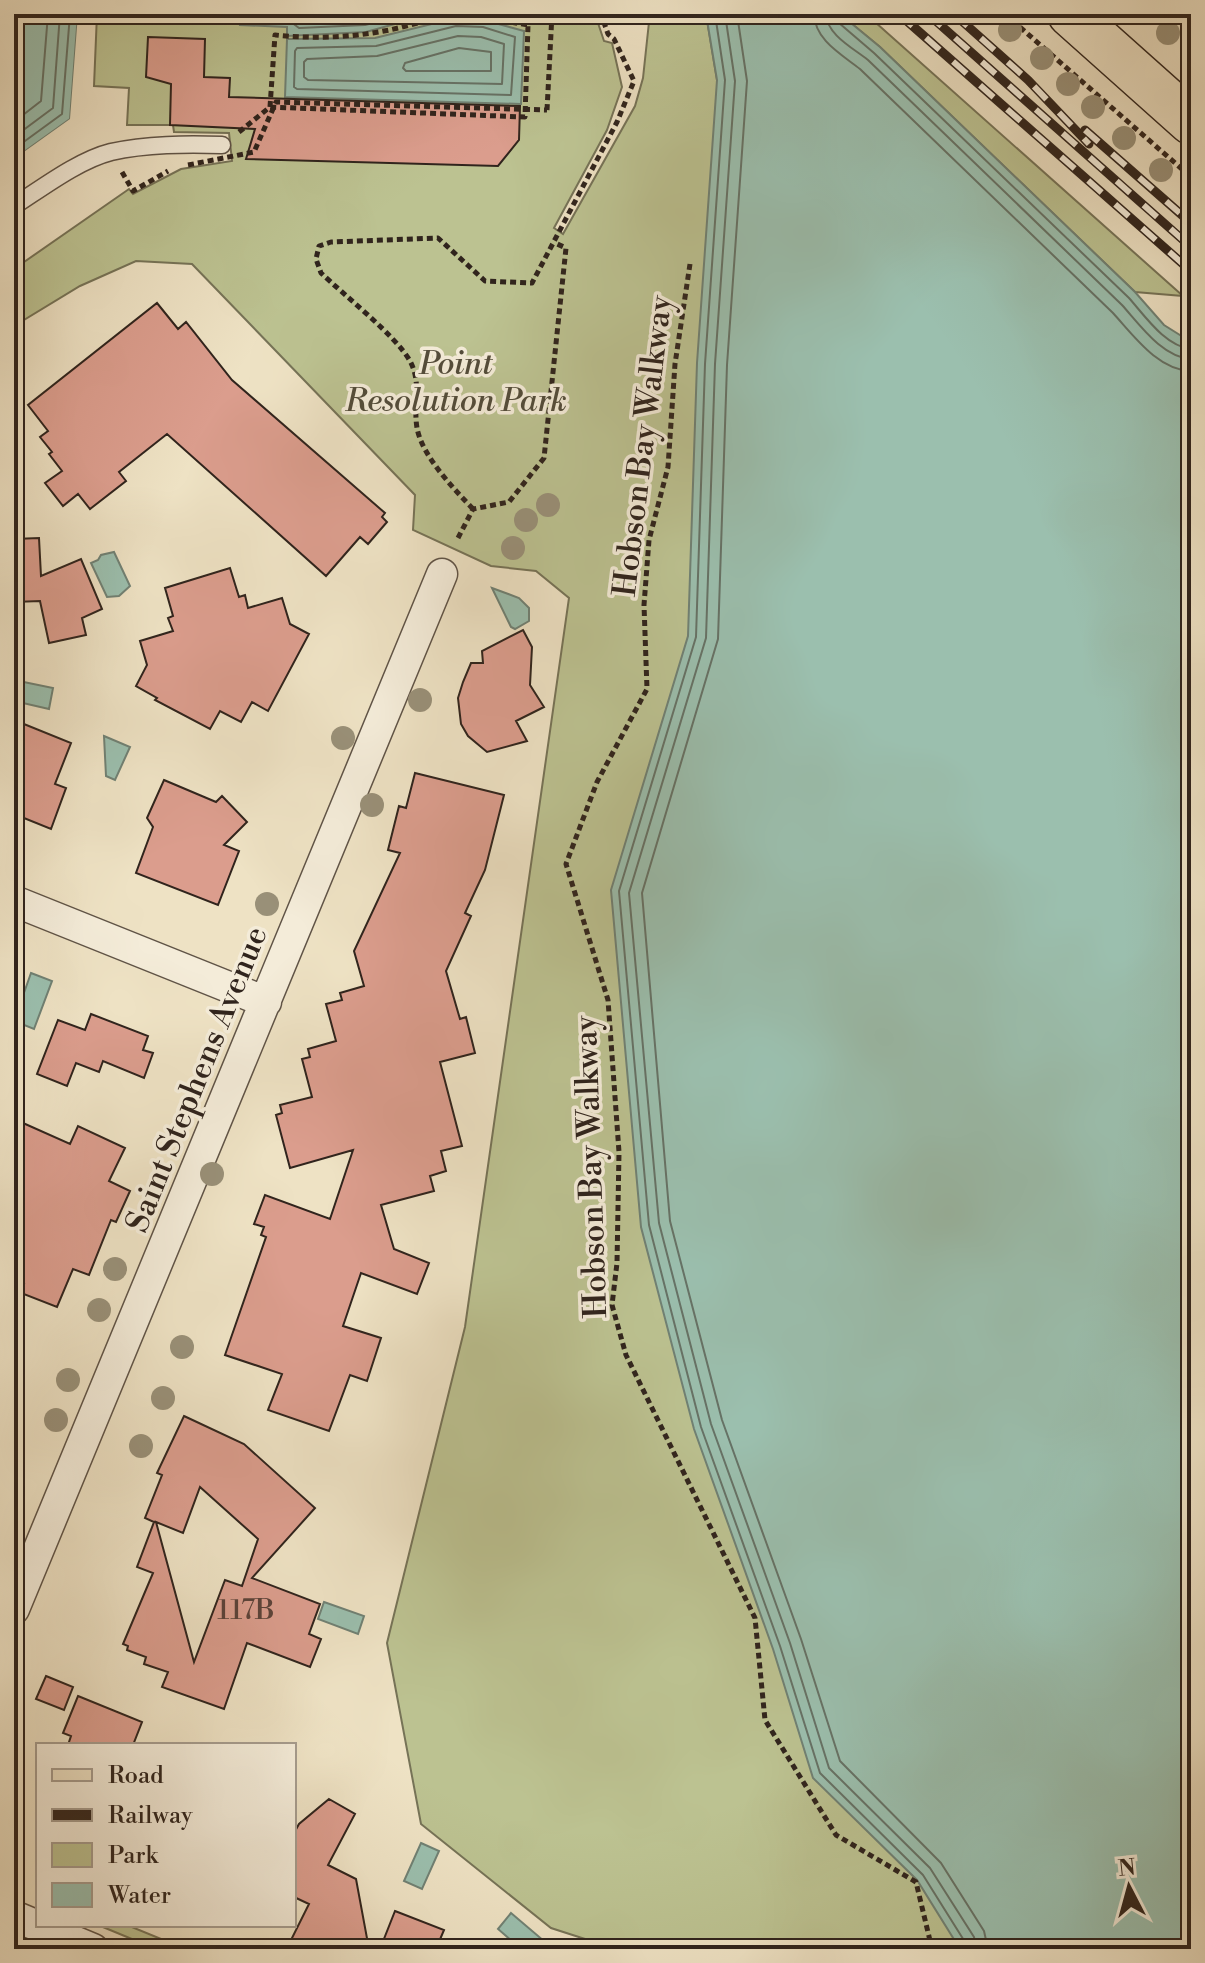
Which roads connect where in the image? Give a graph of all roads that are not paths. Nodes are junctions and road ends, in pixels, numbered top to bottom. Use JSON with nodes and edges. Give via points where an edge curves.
{"nodes":[{"id":1,"x":1070,"y":14,"type":"edge"},
{"id":2,"x":1191,"y":122,"type":"edge"},
{"id":3,"x":222,"y":145,"type":"road end"},
{"id":4,"x":14,"y":206,"type":"edge"},
{"id":5,"x":442,"y":574,"type":"dead end"},
{"id":6,"x":14,"y":901,"type":"edge"},
{"id":7,"x":266,"y":1002,"type":"junction"},
{"id":8,"x":14,"y":1609,"type":"edge"},
{"id":9,"x":14,"y":1916,"type":"edge"},
{"id":10,"x":36,"y":1925,"type":"edge"},
{"id":11,"x":40,"y":1927,"type":"edge"},
{"id":12,"x":93,"y":1949,"type":"edge"}],
"edges":[{"from":1,"to":2,"type":"main road"},
{"from":3,"to":4,"type":"lane","via":[[109,152]]},
{"from":5,"to":7,"type":"street","name":"Saint Stephens Avenue"},
{"from":6,"to":7,"type":"street"},
{"from":7,"to":8,"type":"street","name":"Saint Stephens Avenue"},
{"from":9,"to":10,"type":"street"},
{"from":11,"to":12,"type":"street"}]}
